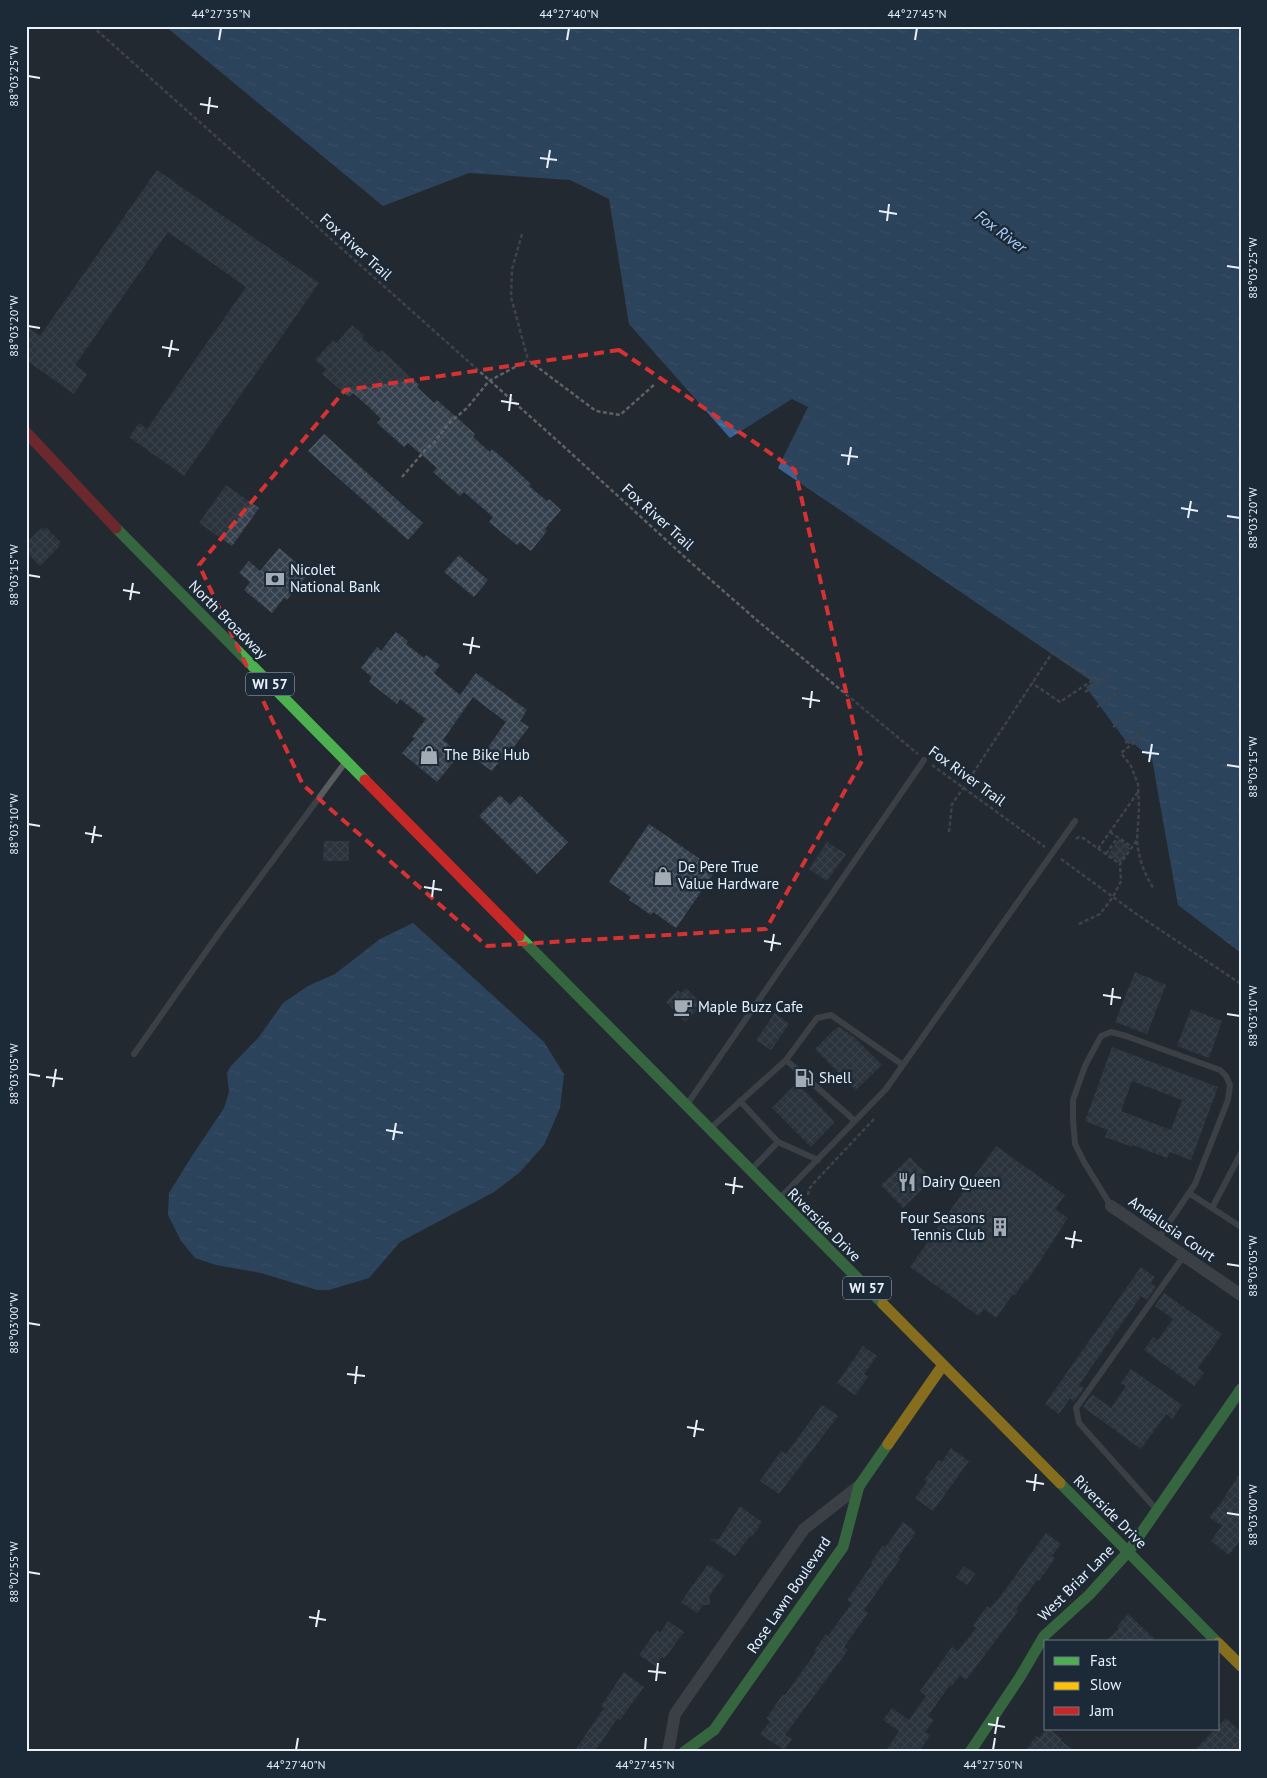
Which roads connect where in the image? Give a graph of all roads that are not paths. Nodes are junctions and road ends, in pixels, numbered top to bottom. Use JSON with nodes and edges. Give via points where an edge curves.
{"nodes":[{"id":1,"x":26,"y":432,"type":"edge"},
{"id":2,"x":924,"y":760,"type":"road end"},
{"id":3,"x":346,"y":761,"type":"junction"},
{"id":4,"x":1075,"y":821,"type":"dead end"},
{"id":5,"x":518,"y":934,"type":"joint"},
{"id":6,"x":134,"y":1054,"type":"dead end"},
{"id":7,"x":786,"y":1060,"type":"junction"},
{"id":8,"x":903,"y":1066,"type":"junction"},
{"id":9,"x":740,"y":1101,"type":"junction"},
{"id":10,"x":686,"y":1106,"type":"junction"},
{"id":11,"x":855,"y":1121,"type":"junction"},
{"id":12,"x":709,"y":1129,"type":"junction"},
{"id":13,"x":778,"y":1142,"type":"junction"},
{"id":14,"x":1241,"y":1153,"type":"edge"},
{"id":15,"x":818,"y":1160,"type":"junction"},
{"id":16,"x":750,"y":1171,"type":"junction"},
{"id":17,"x":1189,"y":1193,"type":"junction"},
{"id":18,"x":779,"y":1200,"type":"junction"},
{"id":19,"x":1111,"y":1206,"type":"joint"},
{"id":20,"x":1212,"y":1208,"type":"junction"},
{"id":21,"x":1241,"y":1227,"type":"edge"},
{"id":22,"x":1158,"y":1239,"type":"junction"},
{"id":23,"x":1183,"y":1257,"type":"junction"},
{"id":24,"x":1241,"y":1295,"type":"edge"},
{"id":25,"x":943,"y":1365,"type":"junction"},
{"id":26,"x":1241,"y":1389,"type":"edge"},
{"id":27,"x":859,"y":1486,"type":"junction"},
{"id":28,"x":1157,"y":1510,"type":"junction"},
{"id":29,"x":1128,"y":1552,"type":"junction"},
{"id":30,"x":1216,"y":1640,"type":"edge"},
{"id":31,"x":1220,"y":1644,"type":"edge"},
{"id":32,"x":1241,"y":1666,"type":"edge"},
{"id":33,"x":668,"y":1752,"type":"edge"},
{"id":34,"x":684,"y":1752,"type":"edge"},
{"id":35,"x":970,"y":1752,"type":"edge"}],
"edges":[{"from":1,"to":3,"type":"main road","name":"North Broadway","number":"WI 57"},
{"from":2,"to":10,"type":"lane"},
{"from":3,"to":5,"type":"main road","name":"North Broadway","number":"WI 57"},
{"from":3,"to":6,"type":"lane"},
{"from":4,"to":8,"type":"lane"},
{"from":5,"to":10,"type":"main road","name":"Riverside Drive","number":"WI 57"},
{"from":7,"to":8,"type":"lane","via":[[817,1018],[831,1015]]},
{"from":7,"to":9,"type":"lane"},
{"from":7,"to":11,"type":"lane"},
{"from":8,"to":11,"type":"lane"},
{"from":9,"to":12,"type":"lane"},
{"from":9,"to":13,"type":"lane"},
{"from":10,"to":12,"type":"main road","name":"Riverside Drive","number":"WI 57"},
{"from":11,"to":15,"type":"lane"},
{"from":12,"to":16,"type":"main road","name":"Riverside Drive","number":"WI 57"},
{"from":13,"to":15,"type":"lane"},
{"from":13,"to":16,"type":"lane"},
{"from":14,"to":20,"type":"lane"},
{"from":15,"to":18,"type":"lane"},
{"from":16,"to":18,"type":"main road","name":"Riverside Drive","number":"WI 57"},
{"from":17,"to":19,"type":"lane","via":[[1228,1100],[1230,1085],[1226,1076],[1220,1070],[1111,1032],[1101,1036],[1085,1066],[1073,1100],[1073,1119],[1075,1144]]},
{"from":17,"to":20,"type":"lane"},
{"from":17,"to":22,"type":"lane"},
{"from":18,"to":25,"type":"main road","name":"Riverside Drive","number":"WI 57"},
{"from":19,"to":22,"type":"street","name":"Andalusia Court"},
{"from":20,"to":21,"type":"lane"},
{"from":22,"to":23,"type":"street","name":"Andalusia Court"},
{"from":23,"to":24,"type":"street","name":"Andalusia Court"},
{"from":23,"to":28,"type":"lane","via":[[1076,1408],[1079,1423]]},
{"from":25,"to":27,"type":"main road","name":"Rose Lawn Boulevard"},
{"from":25,"to":29,"type":"main road","name":"Riverside Drive","number":"WI 57"},
{"from":26,"to":28,"type":"main road","name":"West Briar Lane"},
{"from":27,"to":33,"type":"street","via":[[804,1529],[675,1714]]},
{"from":27,"to":34,"type":"main road","name":"Rose Lawn Boulevard","via":[[843,1547],[714,1730]]},
{"from":28,"to":29,"type":"main road","name":"West Briar Lane"},
{"from":29,"to":30,"type":"main road","name":"Riverside Drive","number":"WI 57"},
{"from":29,"to":35,"type":"main road","name":"West Briar Lane","via":[[1090,1595],[1044,1636]]},
{"from":31,"to":32,"type":"main road","name":"Riverside Drive","number":"WI 57"}]}
